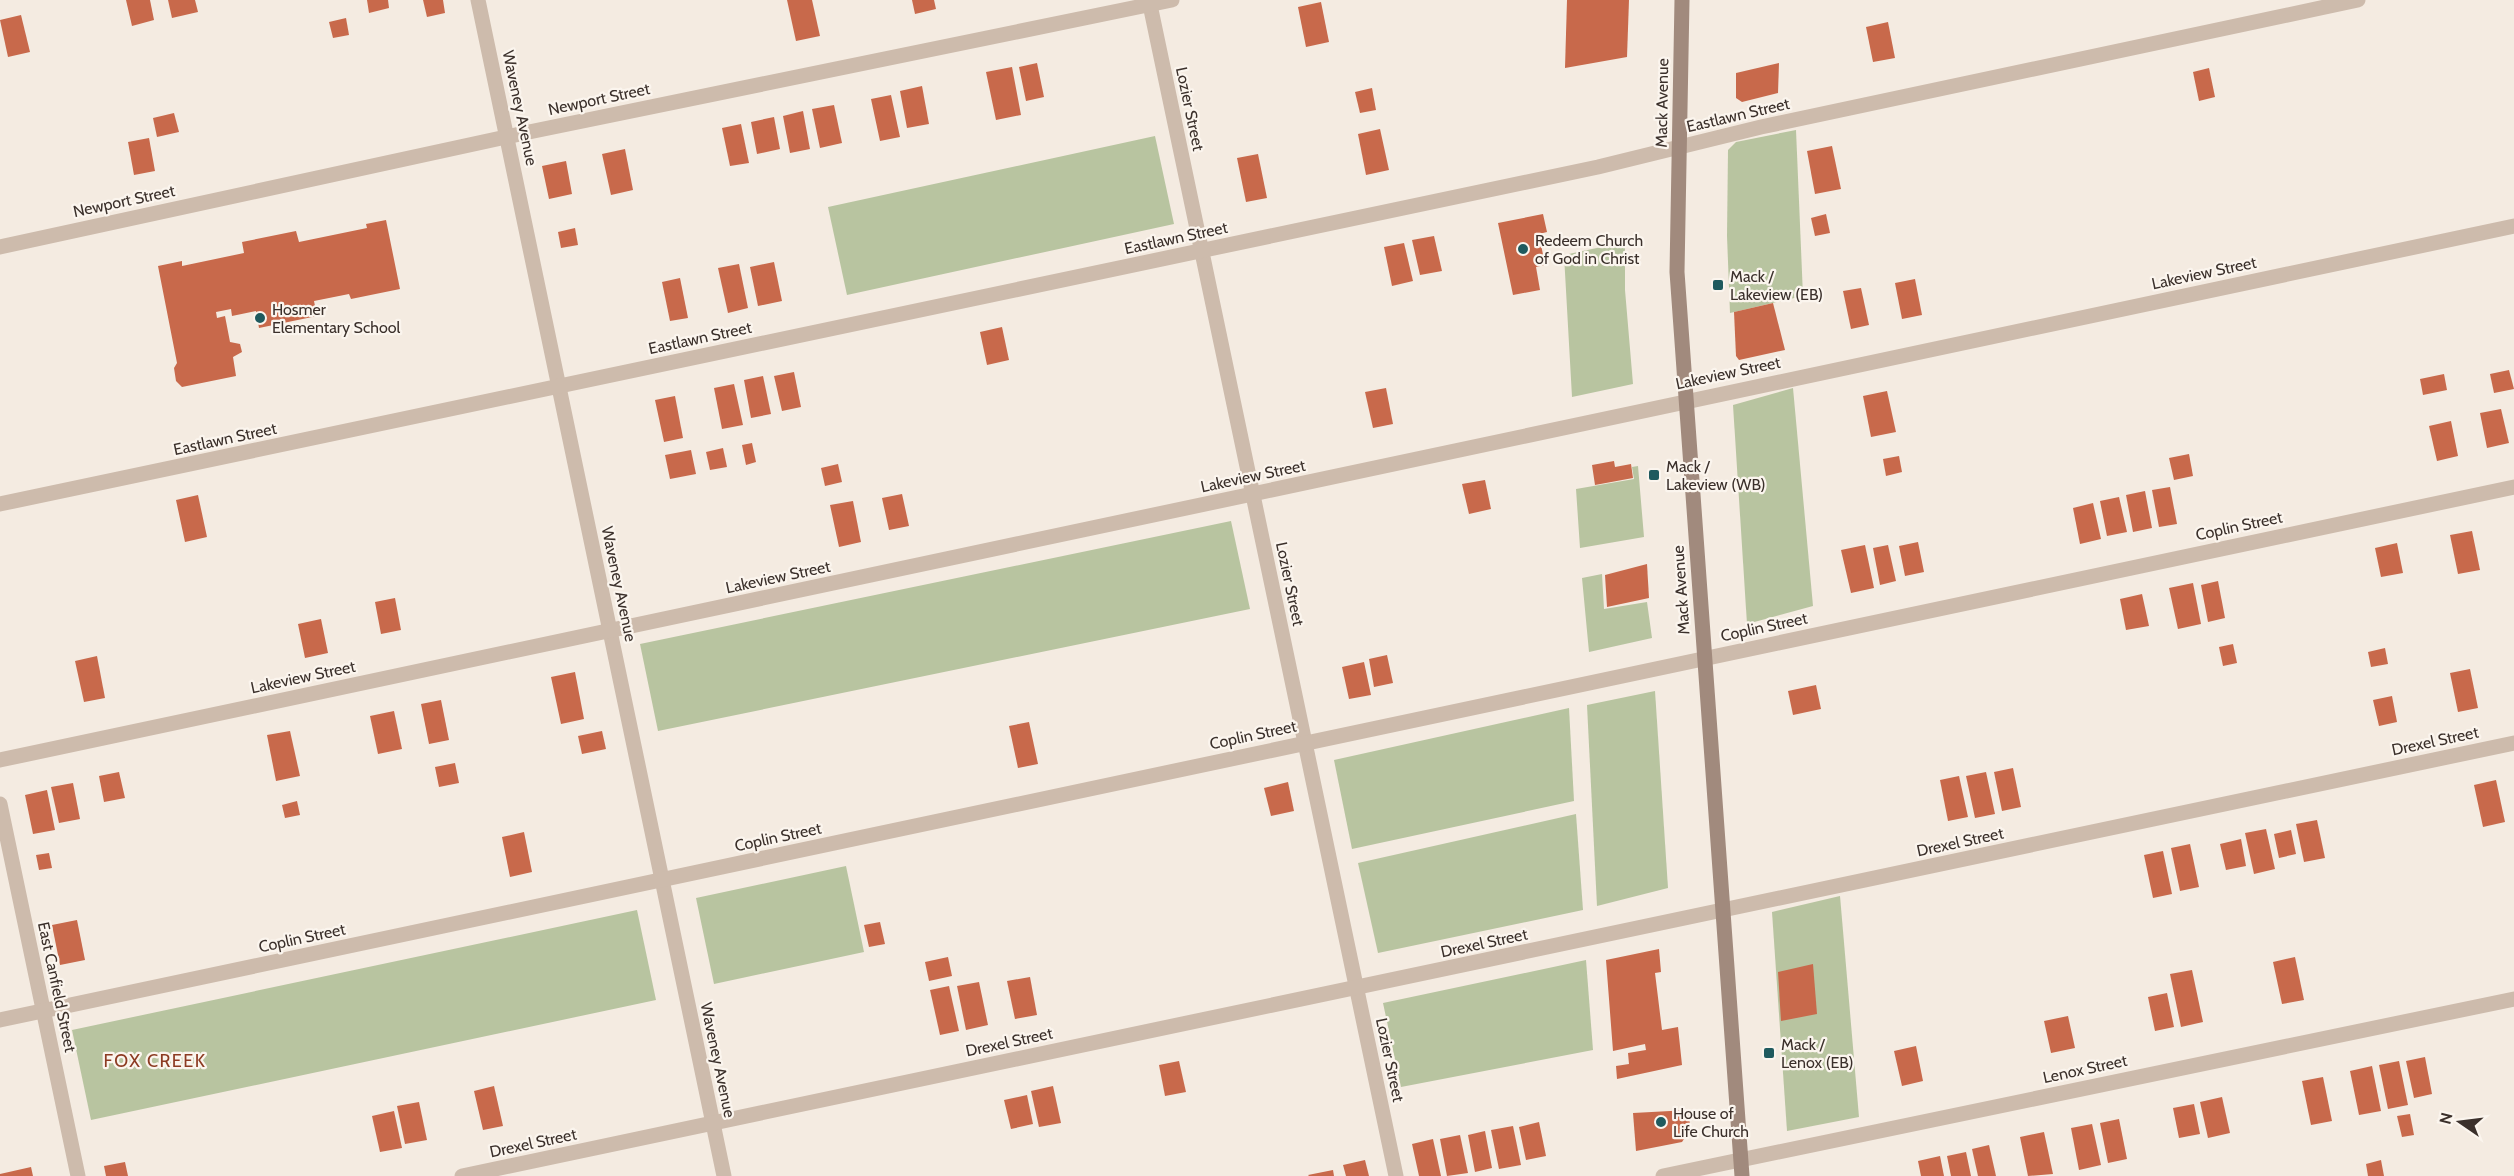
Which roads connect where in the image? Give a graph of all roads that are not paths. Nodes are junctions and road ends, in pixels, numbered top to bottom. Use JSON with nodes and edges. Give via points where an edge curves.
{"nodes":[{"id":1,"x":478,"y":0,"type":"edge"},
{"id":2,"x":1172,"y":0,"type":"edge"},
{"id":3,"x":1682,"y":0,"type":"edge"},
{"id":4,"x":2358,"y":0,"type":"edge"},
{"id":5,"x":1150,"y":2,"type":"edge"},
{"id":6,"x":507,"y":136,"type":"junction"},
{"id":7,"x":1679,"y":147,"type":"junction"},
{"id":8,"x":2514,"y":226,"type":"edge"},
{"id":9,"x":0,"y":247,"type":"edge"},
{"id":10,"x":1202,"y":251,"type":"junction"},
{"id":11,"x":559,"y":387,"type":"junction"},
{"id":12,"x":1686,"y":401,"type":"junction"},
{"id":13,"x":2514,"y":487,"type":"edge"},
{"id":14,"x":1253,"y":494,"type":"junction"},
{"id":15,"x":0,"y":504,"type":"edge"},
{"id":16,"x":610,"y":631,"type":"junction"},
{"id":17,"x":1704,"y":658,"type":"junction"},
{"id":18,"x":1305,"y":743,"type":"junction"},
{"id":19,"x":2514,"y":743,"type":"edge"},
{"id":20,"x":0,"y":760,"type":"edge"},
{"id":21,"x":0,"y":804,"type":"edge"},
{"id":22,"x":662,"y":880,"type":"junction"},
{"id":23,"x":1723,"y":912,"type":"junction"},
{"id":24,"x":1357,"y":987,"type":"junction"},
{"id":25,"x":2514,"y":999,"type":"edge"},
{"id":26,"x":43,"y":1011,"type":"junction"},
{"id":27,"x":0,"y":1020,"type":"edge"},
{"id":28,"x":713,"y":1123,"type":"junction"},
{"id":29,"x":1741,"y":1160,"type":"junction"},
{"id":30,"x":78,"y":1176,"type":"edge"},
{"id":31,"x":462,"y":1176,"type":"edge"},
{"id":32,"x":724,"y":1176,"type":"edge"},
{"id":33,"x":1396,"y":1176,"type":"edge"},
{"id":34,"x":1663,"y":1176,"type":"edge"},
{"id":35,"x":1742,"y":1176,"type":"edge"}],
"edges":[{"from":1,"to":6,"type":"street","name":"Waveney Avenue"},
{"from":2,"to":5,"type":"street","name":"Newport Street"},
{"from":3,"to":7,"type":"main road","name":"Mack Avenue"},
{"from":4,"to":7,"type":"street","name":"Eastlawn Street"},
{"from":5,"to":6,"type":"street","name":"Newport Street"},
{"from":5,"to":10,"type":"street","name":"Lozier Street"},
{"from":6,"to":9,"type":"street","name":"Newport Street"},
{"from":6,"to":11,"type":"street","name":"Waveney Avenue"},
{"from":7,"to":10,"type":"street","name":"Eastlawn Street","via":[[1598,168]]},
{"from":7,"to":12,"type":"main road","name":"Mack Avenue","via":[[1677,272]]},
{"from":8,"to":12,"type":"street","name":"Lakeview Street"},
{"from":10,"to":11,"type":"street","name":"Eastlawn Street"},
{"from":10,"to":14,"type":"street","name":"Lozier Street"},
{"from":11,"to":15,"type":"street","name":"Eastlawn Street"},
{"from":11,"to":16,"type":"street","name":"Waveney Avenue"},
{"from":12,"to":14,"type":"street","name":"Lakeview Street"},
{"from":12,"to":17,"type":"main road","name":"Mack Avenue"},
{"from":13,"to":17,"type":"street","name":"Coplin Street"},
{"from":14,"to":16,"type":"street","name":"Lakeview Street"},
{"from":14,"to":18,"type":"street","name":"Lozier Street"},
{"from":16,"to":20,"type":"street","name":"Lakeview Street"},
{"from":16,"to":22,"type":"street","name":"Waveney Avenue"},
{"from":17,"to":18,"type":"street","name":"Coplin Street"},
{"from":17,"to":23,"type":"main road","name":"Mack Avenue"},
{"from":18,"to":22,"type":"street","name":"Coplin Street"},
{"from":18,"to":24,"type":"street","name":"Lozier Street"},
{"from":19,"to":23,"type":"street","name":"Drexel Street"},
{"from":21,"to":26,"type":"street","name":"East Canfield Street"},
{"from":22,"to":26,"type":"street","name":"Coplin Street"},
{"from":22,"to":28,"type":"street","name":"Waveney Avenue"},
{"from":23,"to":24,"type":"street","name":"Drexel Street"},
{"from":23,"to":29,"type":"main road","name":"Mack Avenue"},
{"from":24,"to":28,"type":"street","name":"Drexel Street"},
{"from":24,"to":33,"type":"street","name":"Lozier Street"},
{"from":25,"to":29,"type":"street","name":"Lenox Street"},
{"from":26,"to":27,"type":"street","name":"Coplin Street"},
{"from":26,"to":30,"type":"street","name":"East Canfield Street"},
{"from":28,"to":31,"type":"street","name":"Drexel Street"},
{"from":28,"to":32,"type":"street","name":"Waveney Avenue"},
{"from":29,"to":34,"type":"street","name":"Lenox Street"},
{"from":29,"to":35,"type":"main road","name":"Mack Avenue"}]}
